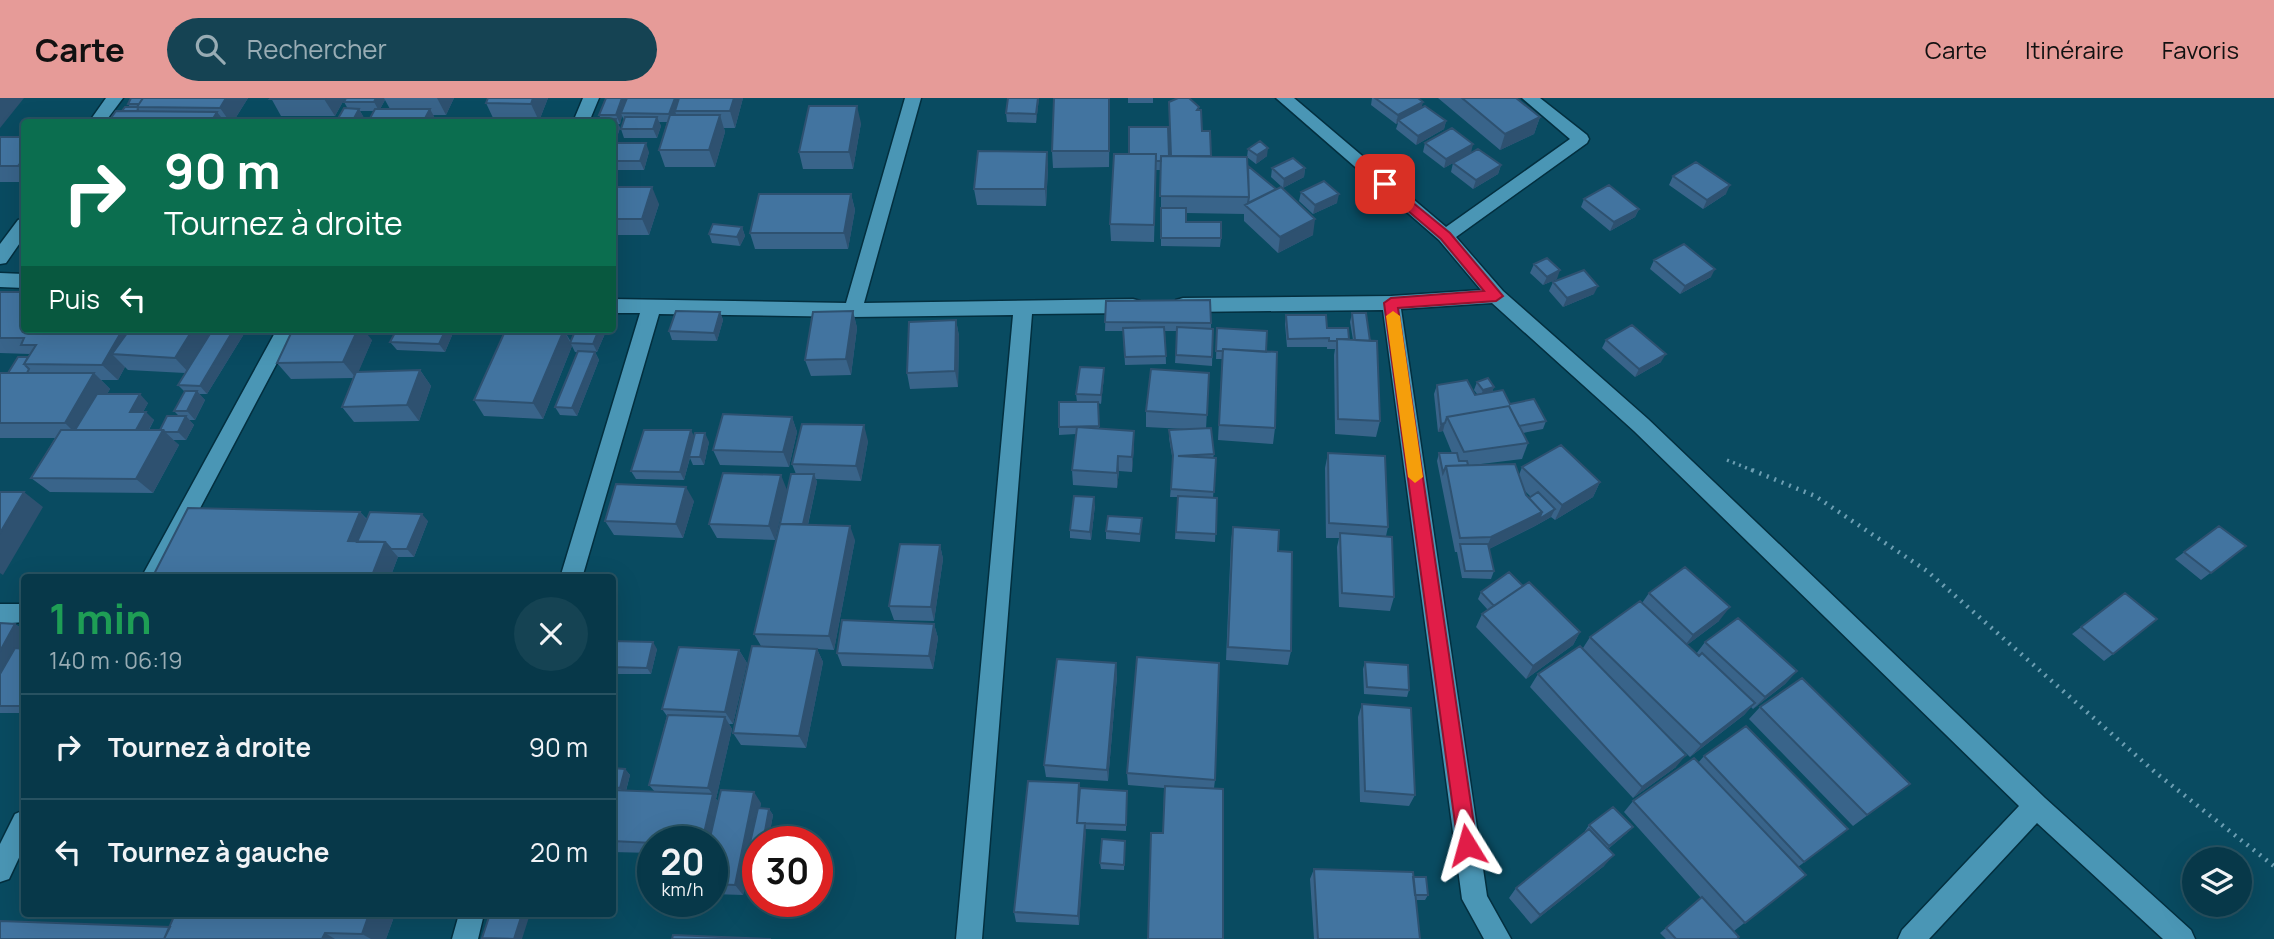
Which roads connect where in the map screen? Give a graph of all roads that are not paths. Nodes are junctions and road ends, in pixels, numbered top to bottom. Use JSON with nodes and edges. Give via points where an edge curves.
{"nodes":[{"id":1,"x":115,"y":98,"type":"edge"},
{"id":2,"x":591,"y":98,"type":"edge"},
{"id":3,"x":913,"y":98,"type":"edge"},
{"id":4,"x":1284,"y":98,"type":"edge"},
{"id":5,"x":1530,"y":98,"type":"edge"},
{"id":6,"x":99,"y":119,"type":"edge"},
{"id":7,"x":582,"y":119,"type":"edge"},
{"id":8,"x":21,"y":228,"type":"edge"},
{"id":9,"x":1445,"y":236,"type":"junction"},
{"id":10,"x":0,"y":258,"type":"edge"},
{"id":11,"x":0,"y":280,"type":"edge"},
{"id":12,"x":21,"y":281,"type":"edge"},
{"id":13,"x":1496,"y":296,"type":"junction"},
{"id":14,"x":1391,"y":303,"type":"junction"},
{"id":15,"x":616,"y":306,"type":"edge"},
{"id":16,"x":651,"y":307,"type":"junction"},
{"id":17,"x":1023,"y":307,"type":"junction"},
{"id":18,"x":853,"y":310,"type":"junction"},
{"id":19,"x":284,"y":333,"type":"edge"},
{"id":20,"x":154,"y":574,"type":"edge"},
{"id":21,"x":572,"y":574,"type":"edge"},
{"id":22,"x":21,"y":613,"type":"edge"},
{"id":23,"x":0,"y":614,"type":"edge"},
{"id":24,"x":2036,"y":806,"type":"junction"},
{"id":25,"x":21,"y":828,"type":"edge"},
{"id":26,"x":0,"y":870,"type":"edge"},
{"id":27,"x":471,"y":917,"type":"edge"},
{"id":28,"x":465,"y":939,"type":"edge"},
{"id":29,"x":969,"y":939,"type":"edge"},
{"id":30,"x":1498,"y":939,"type":"edge"},
{"id":31,"x":1911,"y":939,"type":"edge"},
{"id":32,"x":2182,"y":939,"type":"edge"}],
"edges":[{"from":1,"to":6,"type":"street"},
{"from":2,"to":7,"type":"street"},
{"from":3,"to":18,"type":"street"},
{"from":4,"to":9,"type":"street"},
{"from":5,"to":9,"type":"street","via":[[1581,139]]},
{"from":8,"to":10,"type":"street"},
{"from":9,"to":13,"type":"street"},
{"from":11,"to":12,"type":"street"},
{"from":13,"to":14,"type":"street"},
{"from":13,"to":24,"type":"street","via":[[1641,425]]},
{"from":14,"to":17,"type":"street"},
{"from":14,"to":30,"type":"street","via":[[1475,899]]},
{"from":15,"to":16,"type":"street"},
{"from":16,"to":18,"type":"street"},
{"from":16,"to":21,"type":"street"},
{"from":17,"to":18,"type":"street"},
{"from":17,"to":29,"type":"street"},
{"from":19,"to":20,"type":"street"},
{"from":22,"to":23,"type":"street"},
{"from":24,"to":31,"type":"street"},
{"from":24,"to":32,"type":"street"},
{"from":25,"to":26,"type":"street"},
{"from":27,"to":28,"type":"street"}]}
